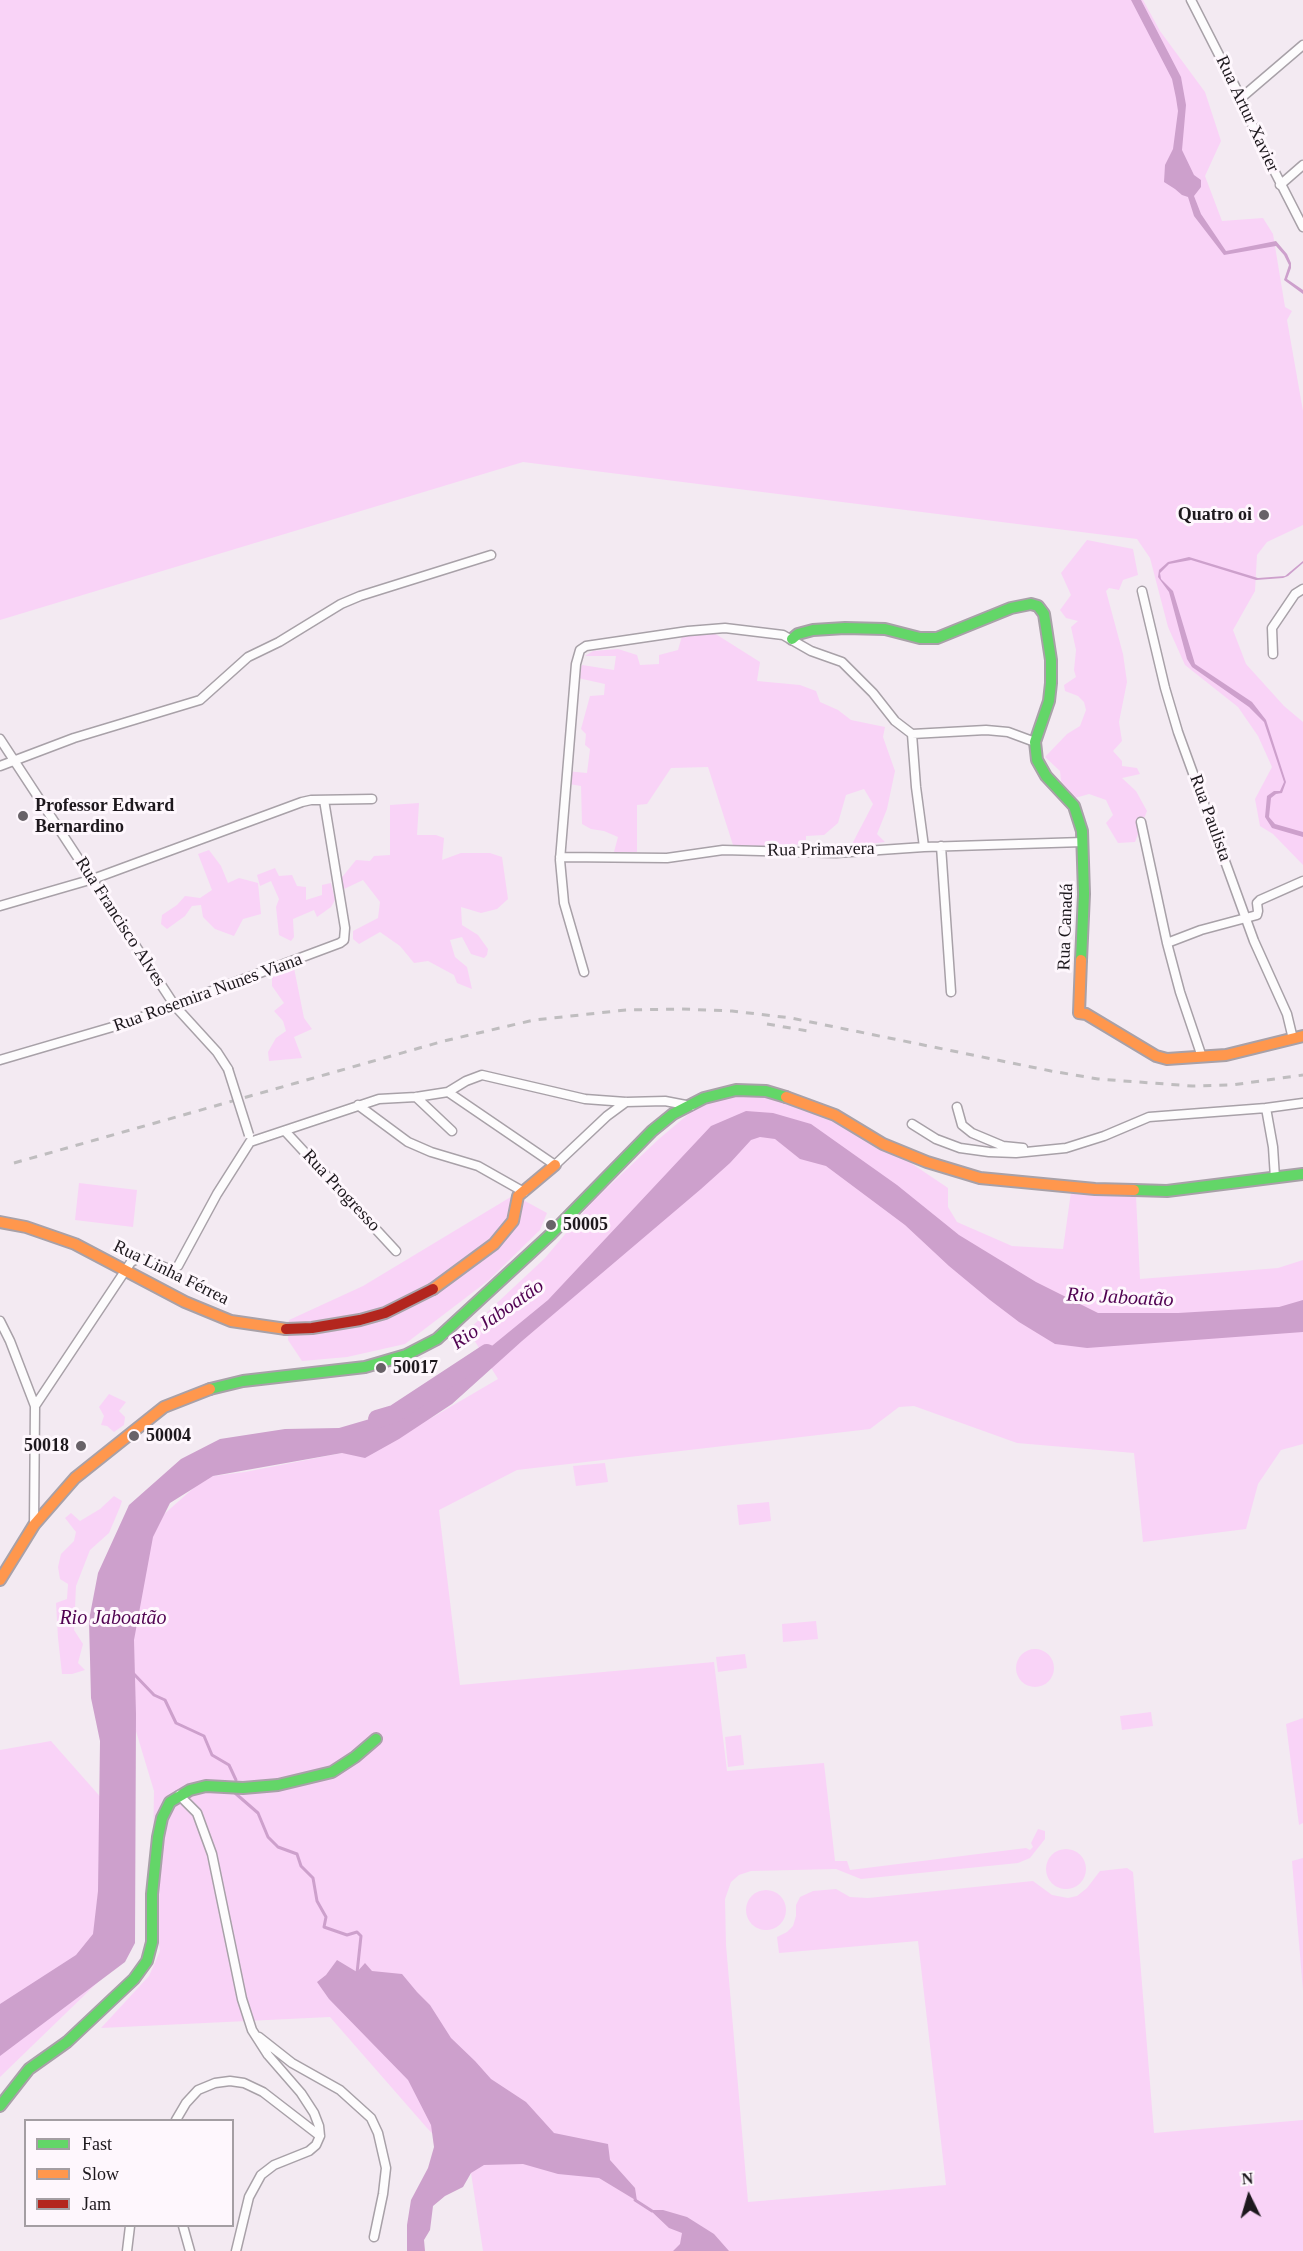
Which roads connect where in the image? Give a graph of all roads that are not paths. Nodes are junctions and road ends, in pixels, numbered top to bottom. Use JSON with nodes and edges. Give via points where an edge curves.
{"nodes":[{"id":1,"x":1193,"y":1,"type":"edge"},
{"id":2,"x":1303,"y":45,"type":"edge"},
{"id":3,"x":1241,"y":98,"type":"junction"},
{"id":4,"x":1303,"y":165,"type":"edge"},
{"id":5,"x":1280,"y":185,"type":"junction"},
{"id":6,"x":1303,"y":227,"type":"edge"},
{"id":7,"x":491,"y":555,"type":"dead end"},
{"id":8,"x":1303,"y":589,"type":"edge"},
{"id":9,"x":1142,"y":591,"type":"dead end"},
{"id":10,"x":792,"y":639,"type":"junction"},
{"id":11,"x":1273,"y":654,"type":"dead end"},
{"id":12,"x":912,"y":734,"type":"junction"},
{"id":13,"x":0,"y":740,"type":"edge"},
{"id":14,"x":1035,"y":742,"type":"junction"},
{"id":15,"x":14,"y":762,"type":"junction"},
{"id":16,"x":0,"y":766,"type":"edge"},
{"id":17,"x":372,"y":799,"type":"dead end"},
{"id":18,"x":324,"y":800,"type":"junction"},
{"id":19,"x":1141,"y":822,"type":"dead end"},
{"id":20,"x":1083,"y":842,"type":"junction"},
{"id":21,"x":941,"y":846,"type":"junction"},
{"id":22,"x":924,"y":847,"type":"junction"},
{"id":23,"x":560,"y":857,"type":"junction"},
{"id":24,"x":93,"y":879,"type":"junction"},
{"id":25,"x":1303,"y":881,"type":"edge"},
{"id":26,"x":0,"y":906,"type":"edge"},
{"id":27,"x":1246,"y":918,"type":"junction"},
{"id":28,"x":1167,"y":943,"type":"junction"},
{"id":29,"x":584,"y":972,"type":"dead end"},
{"id":30,"x":951,"y":992,"type":"dead end"},
{"id":31,"x":175,"y":1006,"type":"junction"},
{"id":32,"x":1298,"y":1038,"type":"edge"},
{"id":33,"x":1202,"y":1057,"type":"junction"},
{"id":34,"x":0,"y":1060,"type":"edge"},
{"id":35,"x":447,"y":1092,"type":"junction"},
{"id":36,"x":416,"y":1097,"type":"junction"},
{"id":37,"x":626,"y":1102,"type":"junction"},
{"id":38,"x":1303,"y":1103,"type":"edge"},
{"id":39,"x":358,"y":1105,"type":"junction"},
{"id":40,"x":691,"y":1106,"type":"junction"},
{"id":41,"x":957,"y":1107,"type":"dead end"},
{"id":42,"x":1266,"y":1108,"type":"junction"},
{"id":43,"x":912,"y":1124,"type":"dead end"},
{"id":44,"x":285,"y":1131,"type":"junction"},
{"id":45,"x":452,"y":1131,"type":"dead end"},
{"id":46,"x":249,"y":1139,"type":"junction"},
{"id":47,"x":1049,"y":1150,"type":"junction"},
{"id":48,"x":555,"y":1165,"type":"junction"},
{"id":49,"x":1303,"y":1174,"type":"edge"},
{"id":50,"x":1275,"y":1178,"type":"junction"},
{"id":51,"x":524,"y":1192,"type":"junction"},
{"id":52,"x":0,"y":1222,"type":"edge"},
{"id":53,"x":396,"y":1251,"type":"dead end"},
{"id":54,"x":124,"y":1270,"type":"junction"},
{"id":55,"x":0,"y":1321,"type":"edge"},
{"id":56,"x":35,"y":1406,"type":"junction"},
{"id":57,"x":34,"y":1525,"type":"junction"},
{"id":58,"x":0,"y":1580,"type":"edge"},
{"id":59,"x":376,"y":1739,"type":"dead end"},
{"id":60,"x":179,"y":1795,"type":"junction"},
{"id":61,"x":252,"y":2030,"type":"junction"},
{"id":62,"x":0,"y":2106,"type":"edge"},
{"id":63,"x":176,"y":2119,"type":"edge"},
{"id":64,"x":320,"y":2136,"type":"junction"},
{"id":65,"x":130,"y":2227,"type":"edge"},
{"id":66,"x":183,"y":2227,"type":"edge"},
{"id":67,"x":374,"y":2237,"type":"dead end"},
{"id":68,"x":127,"y":2251,"type":"edge"},
{"id":69,"x":190,"y":2251,"type":"edge"},
{"id":70,"x":236,"y":2251,"type":"edge"}],
"edges":[{"from":1,"to":3,"type":"street","name":"Rua Artur Xavier"},
{"from":2,"to":3,"type":"street"},
{"from":3,"to":5,"type":"street","name":"Rua Artur Xavier"},
{"from":4,"to":5,"type":"street"},
{"from":5,"to":6,"type":"street","name":"Rua Artur Xavier"},
{"from":7,"to":15,"type":"street","via":[[341,604],[248,657],[200,700],[74,738]]},
{"from":8,"to":11,"type":"street","via":[[1295,594],[1272,628]]},
{"from":9,"to":27,"type":"street","name":"Rua Paulista","via":[[1178,732]]},
{"from":10,"to":12,"type":"street","via":[[845,664],[887,713]]},
{"from":10,"to":14,"type":"street","via":[[813,630],[845,628],[885,629],[937,638],[1011,608],[1031,604],[1042,609],[1051,683],[1047,710]]},
{"from":10,"to":23,"type":"street","via":[[775,633],[725,628],[585,646],[577,656]]},
{"from":12,"to":14,"type":"street","via":[[986,730],[1008,732]]},
{"from":12,"to":22,"type":"street"},
{"from":13,"to":15,"type":"street","name":"Rua Francisco Alves"},
{"from":14,"to":20,"type":"street","name":"Rua Canadá","via":[[1040,768],[1074,806]]},
{"from":15,"to":16,"type":"street"},
{"from":15,"to":24,"type":"street","name":"Rua Francisco Alves"},
{"from":17,"to":18,"type":"street"},
{"from":18,"to":24,"type":"street","via":[[302,802]]},
{"from":18,"to":31,"type":"street","name":"Rua Rosemira Nunes Viana","via":[[344,940]]},
{"from":19,"to":28,"type":"street"},
{"from":20,"to":21,"type":"street","name":"Rua Primavera"},
{"from":20,"to":33,"type":"street","name":"Rua Canadá","via":[[1080,1013],[1162,1058]]},
{"from":21,"to":22,"type":"street","name":"Rua Primavera"},
{"from":21,"to":30,"type":"street"},
{"from":22,"to":23,"type":"street","name":"Rua Primavera","via":[[836,853],[723,850],[667,858]]},
{"from":23,"to":29,"type":"street","via":[[564,903]]},
{"from":24,"to":26,"type":"street"},
{"from":24,"to":31,"type":"street","name":"Rua Francisco Alves"},
{"from":25,"to":27,"type":"street","via":[[1260,900],[1257,915]]},
{"from":27,"to":28,"type":"street"},
{"from":27,"to":32,"type":"street","name":"Rua Paulista"},
{"from":28,"to":33,"type":"street"},
{"from":31,"to":34,"type":"street","name":"Rua Rosemira Nunes Viana"},
{"from":31,"to":46,"type":"street","name":"Rua Francisco Alves","bridge":true,"via":[[217,1052],[228,1070]]},
{"from":32,"to":33,"type":"street"},
{"from":35,"to":36,"type":"street"},
{"from":35,"to":37,"type":"street","via":[[473,1077],[486,1076],[568,1096]]},
{"from":35,"to":48,"type":"street"},
{"from":36,"to":39,"type":"street","via":[[379,1099]]},
{"from":36,"to":45,"type":"street"},
{"from":37,"to":40,"type":"street","via":[[665,1101]]},
{"from":37,"to":48,"type":"street"},
{"from":38,"to":42,"type":"street"},
{"from":39,"to":44,"type":"street"},
{"from":39,"to":51,"type":"street","via":[[408,1142],[478,1166]]},
{"from":40,"to":50,"type":"street","via":[[704,1098],[736,1090],[766,1091],[835,1115],[883,1144],[927,1162],[980,1178],[1167,1191]]},
{"from":40,"to":57,"type":"street","via":[[652,1131],[551,1234],[437,1339],[406,1356],[365,1367],[243,1381],[200,1391],[164,1407],[75,1478]]},
{"from":41,"to":47,"type":"street","via":[[964,1128],[987,1141]]},
{"from":42,"to":47,"type":"street","via":[[1149,1117],[1104,1136]]},
{"from":42,"to":50,"type":"street"},
{"from":43,"to":47,"type":"street","via":[[960,1148],[1016,1154]]},
{"from":44,"to":46,"type":"street"},
{"from":44,"to":53,"type":"street","name":"Rua Progresso"},
{"from":46,"to":54,"type":"street","name":"Rua Linha Férrea","via":[[175,1269],[137,1258]]},
{"from":48,"to":51,"type":"street","name":"Rua Linha Férrea"},
{"from":49,"to":50,"type":"street"},
{"from":51,"to":54,"type":"street","name":"Rua Linha Férrea","via":[[516,1199],[514,1217],[505,1233],[457,1274],[405,1305],[344,1323],[288,1329],[231,1321]]},
{"from":52,"to":54,"type":"street","name":"Rua Linha Férrea","via":[[75,1244]]},
{"from":54,"to":56,"type":"street"},
{"from":55,"to":56,"type":"street"},
{"from":56,"to":57,"type":"street"},
{"from":57,"to":58,"type":"street"},
{"from":59,"to":60,"type":"street","via":[[332,1772],[278,1785],[206,1786]]},
{"from":60,"to":61,"type":"street","via":[[197,1813],[212,1854]]},
{"from":60,"to":62,"type":"street","via":[[170,1802],[162,1818],[158,1837],[152,1942],[147,1961],[134,1979],[67,2042],[29,2069]]},
{"from":61,"to":64,"type":"street","via":[[314,2113]]},
{"from":61,"to":67,"type":"street","via":[[292,2063],[340,2090],[370,2118],[378,2133],[386,2168]]},
{"from":63,"to":64,"type":"street","via":[[198,2090],[230,2081],[263,2092]]},
{"from":64,"to":70,"type":"street","via":[[309,2151],[274,2165],[261,2175],[249,2197]]},
{"from":65,"to":68,"type":"street"},
{"from":66,"to":69,"type":"street"}]}
